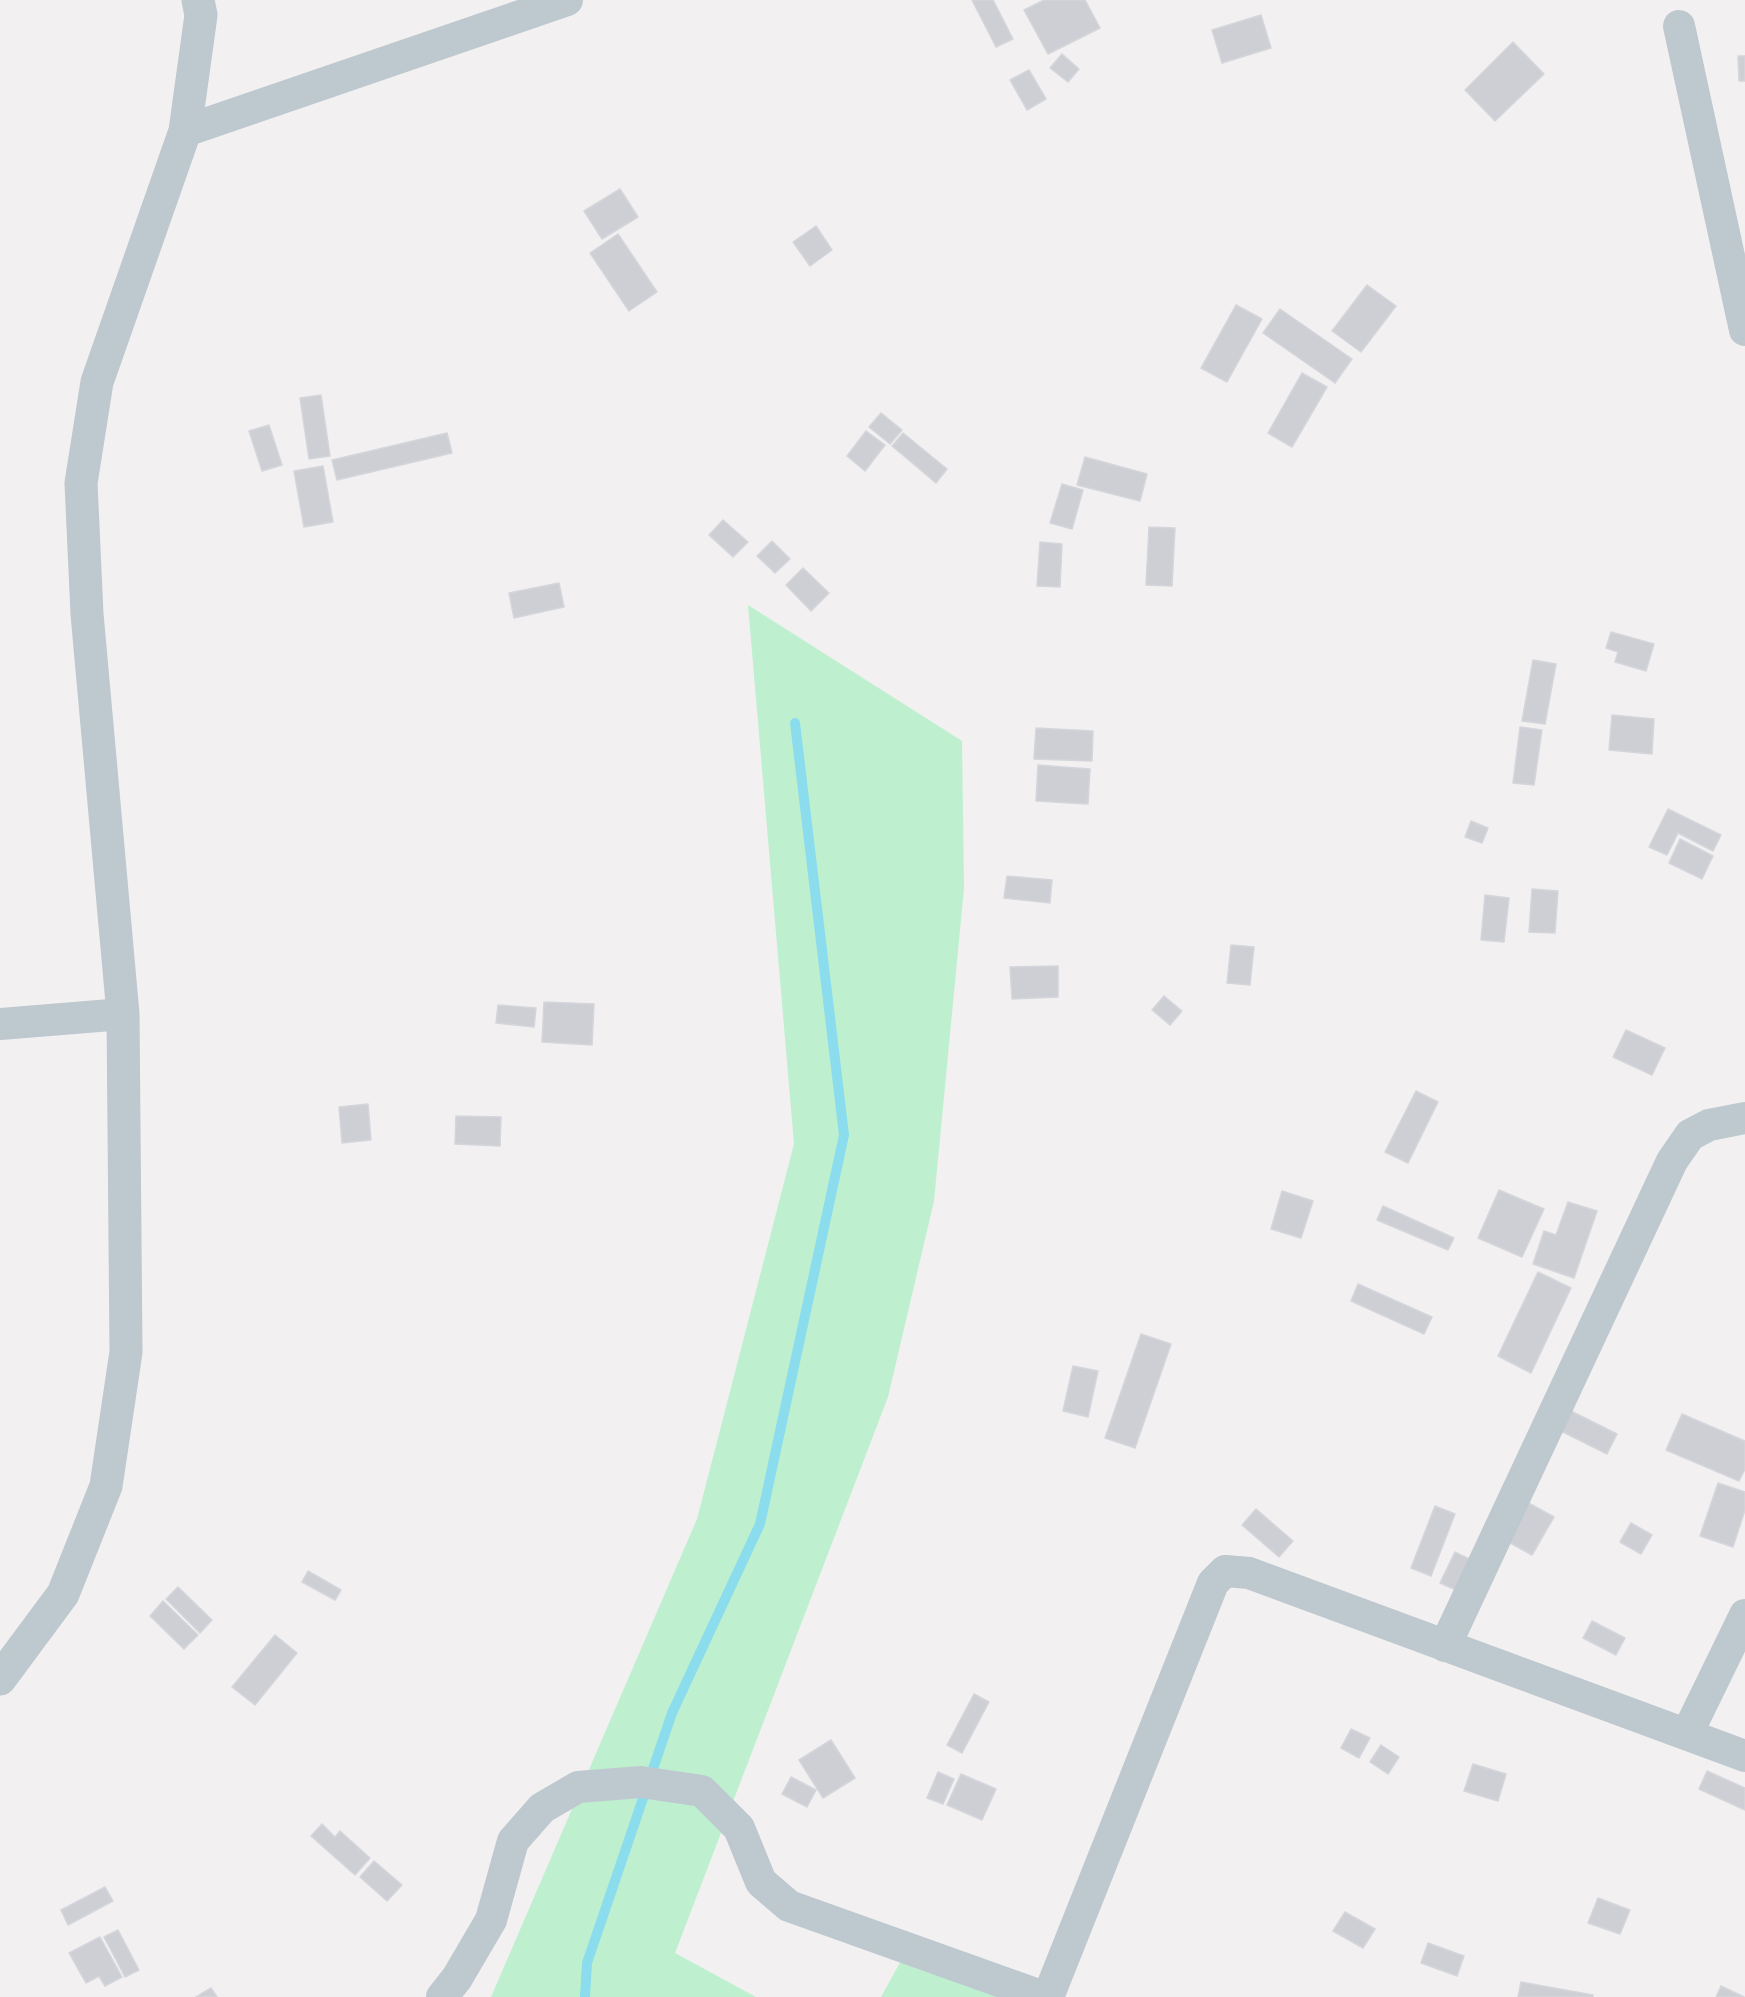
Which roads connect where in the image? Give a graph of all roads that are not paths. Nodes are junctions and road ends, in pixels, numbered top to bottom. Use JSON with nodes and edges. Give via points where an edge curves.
{"nodes":[{"id":1,"x":198,"y":0,"type":"edge"},
{"id":2,"x":567,"y":0,"type":"edge"},
{"id":3,"x":1679,"y":26,"type":"dead end"},
{"id":4,"x":185,"y":131,"type":"junction"},
{"id":5,"x":1745,"y":330,"type":"edge"},
{"id":6,"x":123,"y":1014,"type":"junction"},
{"id":7,"x":0,"y":1024,"type":"edge"},
{"id":8,"x":1745,"y":1118,"type":"edge"},
{"id":9,"x":1745,"y":1615,"type":"edge"},
{"id":10,"x":1445,"y":1646,"type":"junction"},
{"id":11,"x":0,"y":1679,"type":"edge"},
{"id":12,"x":1687,"y":1734,"type":"junction"},
{"id":13,"x":1745,"y":1756,"type":"edge"},
{"id":14,"x":442,"y":1997,"type":"edge"},
{"id":15,"x":1046,"y":1997,"type":"edge"}],
"edges":[{"from":1,"to":4,"type":"street","via":[[201,15]]},
{"from":2,"to":4,"type":"street"},
{"from":3,"to":5,"type":"street"},
{"from":4,"to":6,"type":"street","via":[[97,382],[81,483],[87,614]]},
{"from":6,"to":7,"type":"street"},
{"from":6,"to":11,"type":"street","via":[[126,1352],[106,1486],[63,1594]]},
{"from":8,"to":10,"type":"street","via":[[1709,1125],[1690,1135],[1672,1161]]},
{"from":9,"to":12,"type":"street"},
{"from":10,"to":12,"type":"street"},
{"from":10,"to":15,"type":"street","via":[[1249,1573],[1225,1571],[1213,1583]]},
{"from":12,"to":13,"type":"street"},
{"from":14,"to":15,"type":"street","via":[[491,1920],[513,1841],[542,1808],[578,1787],[641,1782],[702,1791],[739,1828],[761,1882],[789,1906]]}]}
